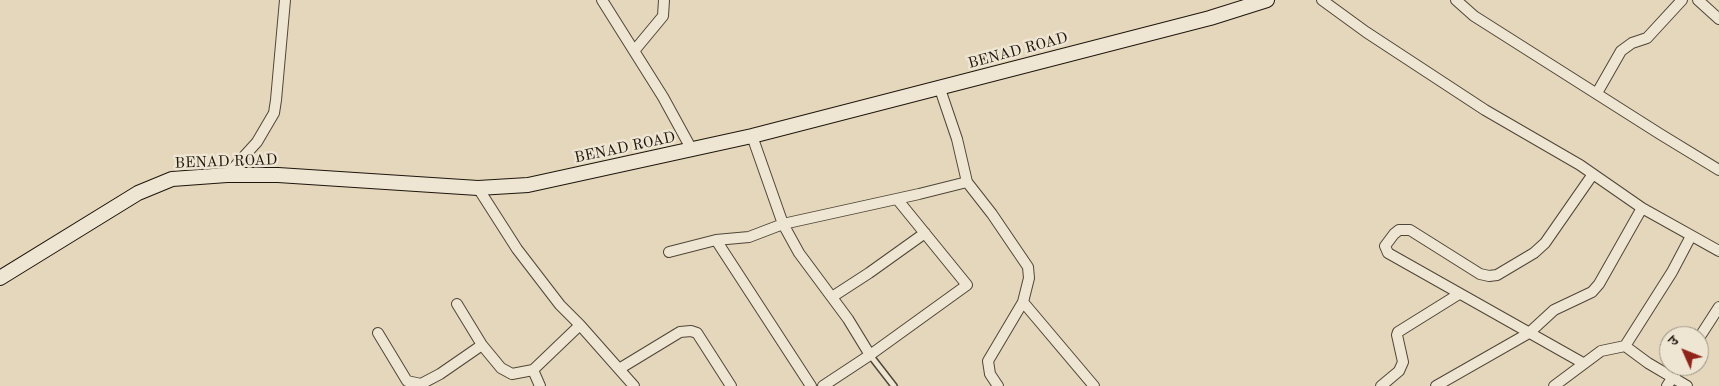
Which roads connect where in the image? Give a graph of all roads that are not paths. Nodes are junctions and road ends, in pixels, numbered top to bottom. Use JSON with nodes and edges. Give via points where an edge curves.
{"nodes":[{"id":1,"x":285,"y":0,"type":"edge"},
{"id":2,"x":602,"y":0,"type":"edge"},
{"id":3,"x":664,"y":0,"type":"edge"},
{"id":4,"x":1267,"y":0,"type":"edge"},
{"id":5,"x":1322,"y":0,"type":"edge"},
{"id":6,"x":1456,"y":0,"type":"edge"},
{"id":7,"x":1682,"y":0,"type":"edge"},
{"id":8,"x":1698,"y":0,"type":"edge"},
{"id":9,"x":1719,"y":19,"type":"edge"},
{"id":10,"x":634,"y":51,"type":"junction"},
{"id":11,"x":940,"y":89,"type":"junction"},
{"id":12,"x":1597,"y":93,"type":"junction"},
{"id":13,"x":752,"y":136,"type":"junction"},
{"id":14,"x":692,"y":150,"type":"junction"},
{"id":15,"x":1719,"y":170,"type":"edge"},
{"id":16,"x":1593,"y":174,"type":"junction"},
{"id":17,"x":228,"y":175,"type":"junction"},
{"id":18,"x":967,"y":182,"type":"junction"},
{"id":19,"x":478,"y":188,"type":"junction"},
{"id":20,"x":897,"y":199,"type":"junction"},
{"id":21,"x":1642,"y":208,"type":"junction"},
{"id":22,"x":782,"y":224,"type":"junction"},
{"id":23,"x":925,"y":233,"type":"junction"},
{"id":24,"x":1691,"y":236,"type":"junction"},
{"id":25,"x":716,"y":240,"type":"junction"},
{"id":26,"x":669,"y":252,"type":"dead end"},
{"id":27,"x":1719,"y":252,"type":"edge"},
{"id":28,"x":0,"y":278,"type":"edge"},
{"id":29,"x":1459,"y":294,"type":"junction"},
{"id":30,"x":832,"y":297,"type":"junction"},
{"id":31,"x":1023,"y":302,"type":"junction"},
{"id":32,"x":457,"y":304,"type":"dead end"},
{"id":33,"x":1719,"y":307,"type":"edge"},
{"id":34,"x":580,"y":325,"type":"junction"},
{"id":35,"x":1707,"y":326,"type":"edge"},
{"id":36,"x":1529,"y":332,"type":"junction"},
{"id":37,"x":378,"y":333,"type":"dead end"},
{"id":38,"x":482,"y":345,"type":"junction"},
{"id":39,"x":1625,"y":346,"type":"junction"},
{"id":40,"x":870,"y":356,"type":"junction"},
{"id":41,"x":1583,"y":364,"type":"junction"},
{"id":42,"x":619,"y":369,"type":"junction"},
{"id":43,"x":533,"y":370,"type":"junction"},
{"id":44,"x":1669,"y":382,"type":"edge"},
{"id":45,"x":540,"y":386,"type":"edge"},
{"id":46,"x":634,"y":386,"type":"edge"},
{"id":47,"x":731,"y":386,"type":"edge"},
{"id":48,"x":811,"y":386,"type":"edge"},
{"id":49,"x":823,"y":386,"type":"edge"},
{"id":50,"x":894,"y":386,"type":"edge"},
{"id":51,"x":998,"y":386,"type":"edge"},
{"id":52,"x":1094,"y":386,"type":"edge"},
{"id":53,"x":1381,"y":386,"type":"edge"},
{"id":54,"x":1436,"y":386,"type":"edge"},
{"id":55,"x":1554,"y":386,"type":"edge"},
{"id":56,"x":1687,"y":386,"type":"edge"}],
"edges":[{"from":1,"to":17,"type":"street","via":[[274,113],[257,142]]},
{"from":2,"to":10,"type":"street"},
{"from":3,"to":10,"type":"street","via":[[663,16]]},
{"from":4,"to":11,"type":"main road","name":"BENAD ROAD"},
{"from":5,"to":16,"type":"street","via":[[1437,80]]},
{"from":6,"to":12,"type":"street","via":[[1474,16]]},
{"from":7,"to":12,"type":"street","via":[[1648,38],[1621,51]]},
{"from":8,"to":9,"type":"street"},
{"from":10,"to":14,"type":"street","via":[[664,97]]},
{"from":11,"to":13,"type":"main road","name":"BENAD ROAD"},
{"from":11,"to":18,"type":"street"},
{"from":12,"to":15,"type":"street"},
{"from":13,"to":14,"type":"main road","name":"BENAD ROAD"},
{"from":13,"to":22,"type":"street"},
{"from":14,"to":19,"type":"main road","name":"BENAD ROAD","via":[[528,185]]},
{"from":16,"to":21,"type":"street"},
{"from":16,"to":29,"type":"street","via":[[1546,243],[1497,275],[1480,274],[1410,230],[1394,234],[1385,246],[1388,253]]},
{"from":17,"to":19,"type":"main road","name":"BENAD ROAD","via":[[278,175]]},
{"from":17,"to":28,"type":"main road","name":"BENAD ROAD","via":[[172,179],[138,193]]},
{"from":18,"to":20,"type":"street"},
{"from":18,"to":31,"type":"street","via":[[1028,267],[1029,278]]},
{"from":19,"to":34,"type":"street","via":[[517,249],[560,305]]},
{"from":20,"to":22,"type":"street"},
{"from":20,"to":23,"type":"street"},
{"from":21,"to":24,"type":"street"},
{"from":21,"to":36,"type":"street","via":[[1592,292],[1554,310]]},
{"from":22,"to":25,"type":"street","via":[[750,236]]},
{"from":22,"to":30,"type":"street"},
{"from":23,"to":30,"type":"street"},
{"from":23,"to":40,"type":"street","via":[[967,285]]},
{"from":24,"to":27,"type":"street"},
{"from":24,"to":39,"type":"street"},
{"from":25,"to":26,"type":"street"},
{"from":25,"to":48,"type":"street"},
{"from":29,"to":36,"type":"street"},
{"from":29,"to":53,"type":"street","via":[[1398,332],[1403,362],[1399,371]]},
{"from":30,"to":40,"type":"street"},
{"from":31,"to":51,"type":"street","via":[[988,361],[990,374]]},
{"from":31,"to":52,"type":"street"},
{"from":32,"to":38,"type":"street"},
{"from":33,"to":35,"type":"street"},
{"from":34,"to":42,"type":"street"},
{"from":34,"to":43,"type":"street"},
{"from":36,"to":41,"type":"street"},
{"from":36,"to":54,"type":"street"},
{"from":37,"to":38,"type":"street","via":[[407,381],[421,384]]},
{"from":38,"to":43,"type":"street","via":[[501,368],[512,374]]},
{"from":39,"to":41,"type":"street","via":[[1601,351]]},
{"from":39,"to":44,"type":"street"},
{"from":40,"to":49,"type":"street"},
{"from":40,"to":50,"type":"lane"},
{"from":41,"to":55,"type":"street"},
{"from":42,"to":46,"type":"street"},
{"from":42,"to":47,"type":"street","via":[[680,332],[691,331],[697,333]]},
{"from":43,"to":45,"type":"street"},
{"from":44,"to":56,"type":"street"}]}
